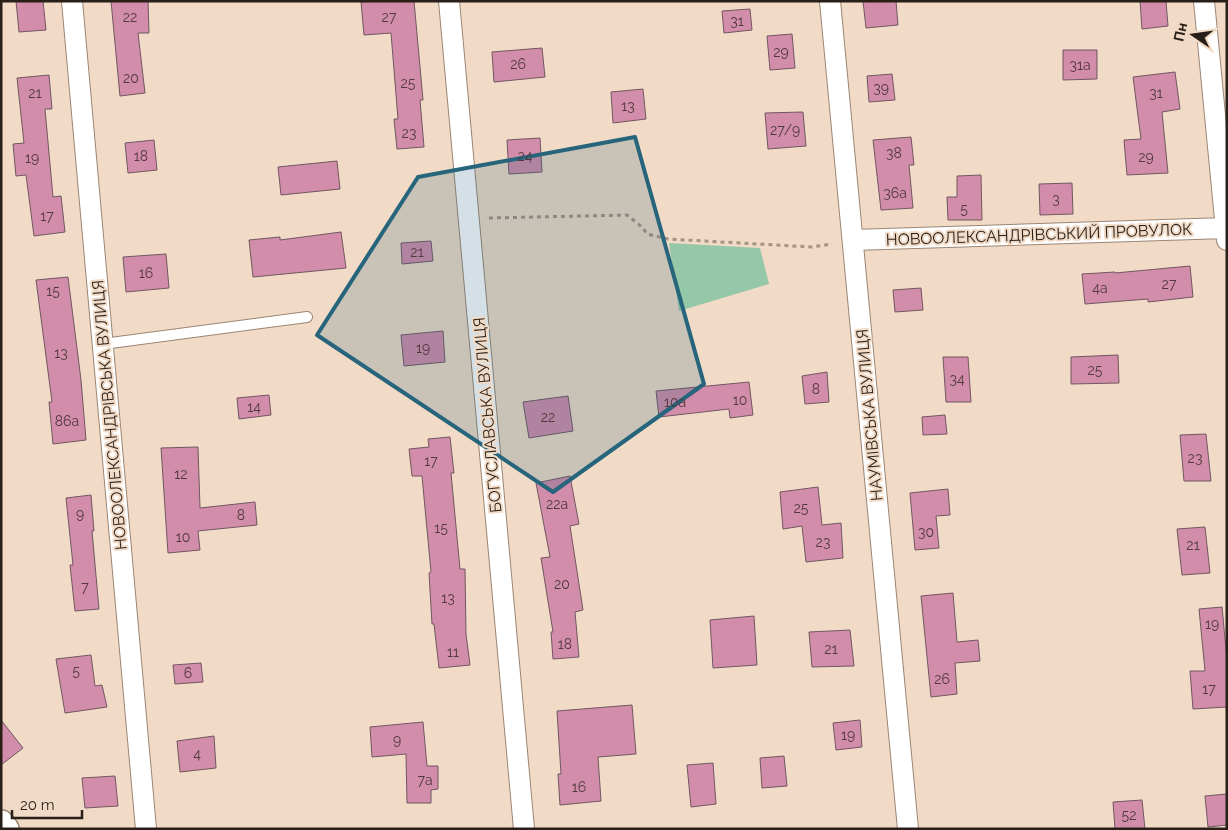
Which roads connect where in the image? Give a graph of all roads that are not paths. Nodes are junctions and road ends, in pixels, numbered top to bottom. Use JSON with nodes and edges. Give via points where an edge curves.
{"nodes":[{"id":1,"x":72,"y":1,"type":"edge"},
{"id":2,"x":449,"y":1,"type":"edge"},
{"id":3,"x":830,"y":1,"type":"edge"},
{"id":4,"x":1204,"y":1,"type":"edge"},
{"id":5,"x":1226,"y":234,"type":"edge"},
{"id":6,"x":853,"y":242,"type":"junction"},
{"id":7,"x":307,"y":316,"type":"dead end"},
{"id":8,"x":103,"y":344,"type":"junction"},
{"id":9,"x":1,"y":823,"type":"edge"},
{"id":10,"x":6,"y":829,"type":"edge"},
{"id":11,"x":146,"y":829,"type":"edge"},
{"id":12,"x":524,"y":829,"type":"edge"},
{"id":13,"x":908,"y":829,"type":"edge"}],
"edges":[{"from":1,"to":8,"type":"street","name":"НОВООЛЕКСАНДРІВСЬКА ВУЛИЦЯ"},
{"from":2,"to":12,"type":"street","name":"БОГУСЛАВСЬКА ВУЛИЦЯ"},
{"from":3,"to":6,"type":"street","name":"НАУМІВСЬКА ВУЛИЦЯ"},
{"from":4,"to":5,"type":"street"},
{"from":5,"to":6,"type":"street","name":"НОВООЛЕКСАНДРІВСЬКИЙ ПРОВУЛОК"},
{"from":6,"to":13,"type":"street","name":"НАУМІВСЬКА ВУЛИЦЯ"},
{"from":7,"to":8,"type":"lane"},
{"from":8,"to":11,"type":"street","name":"НОВООЛЕКСАНДРІВСЬКА ВУЛИЦЯ"},
{"from":9,"to":10,"type":"street"}]}
